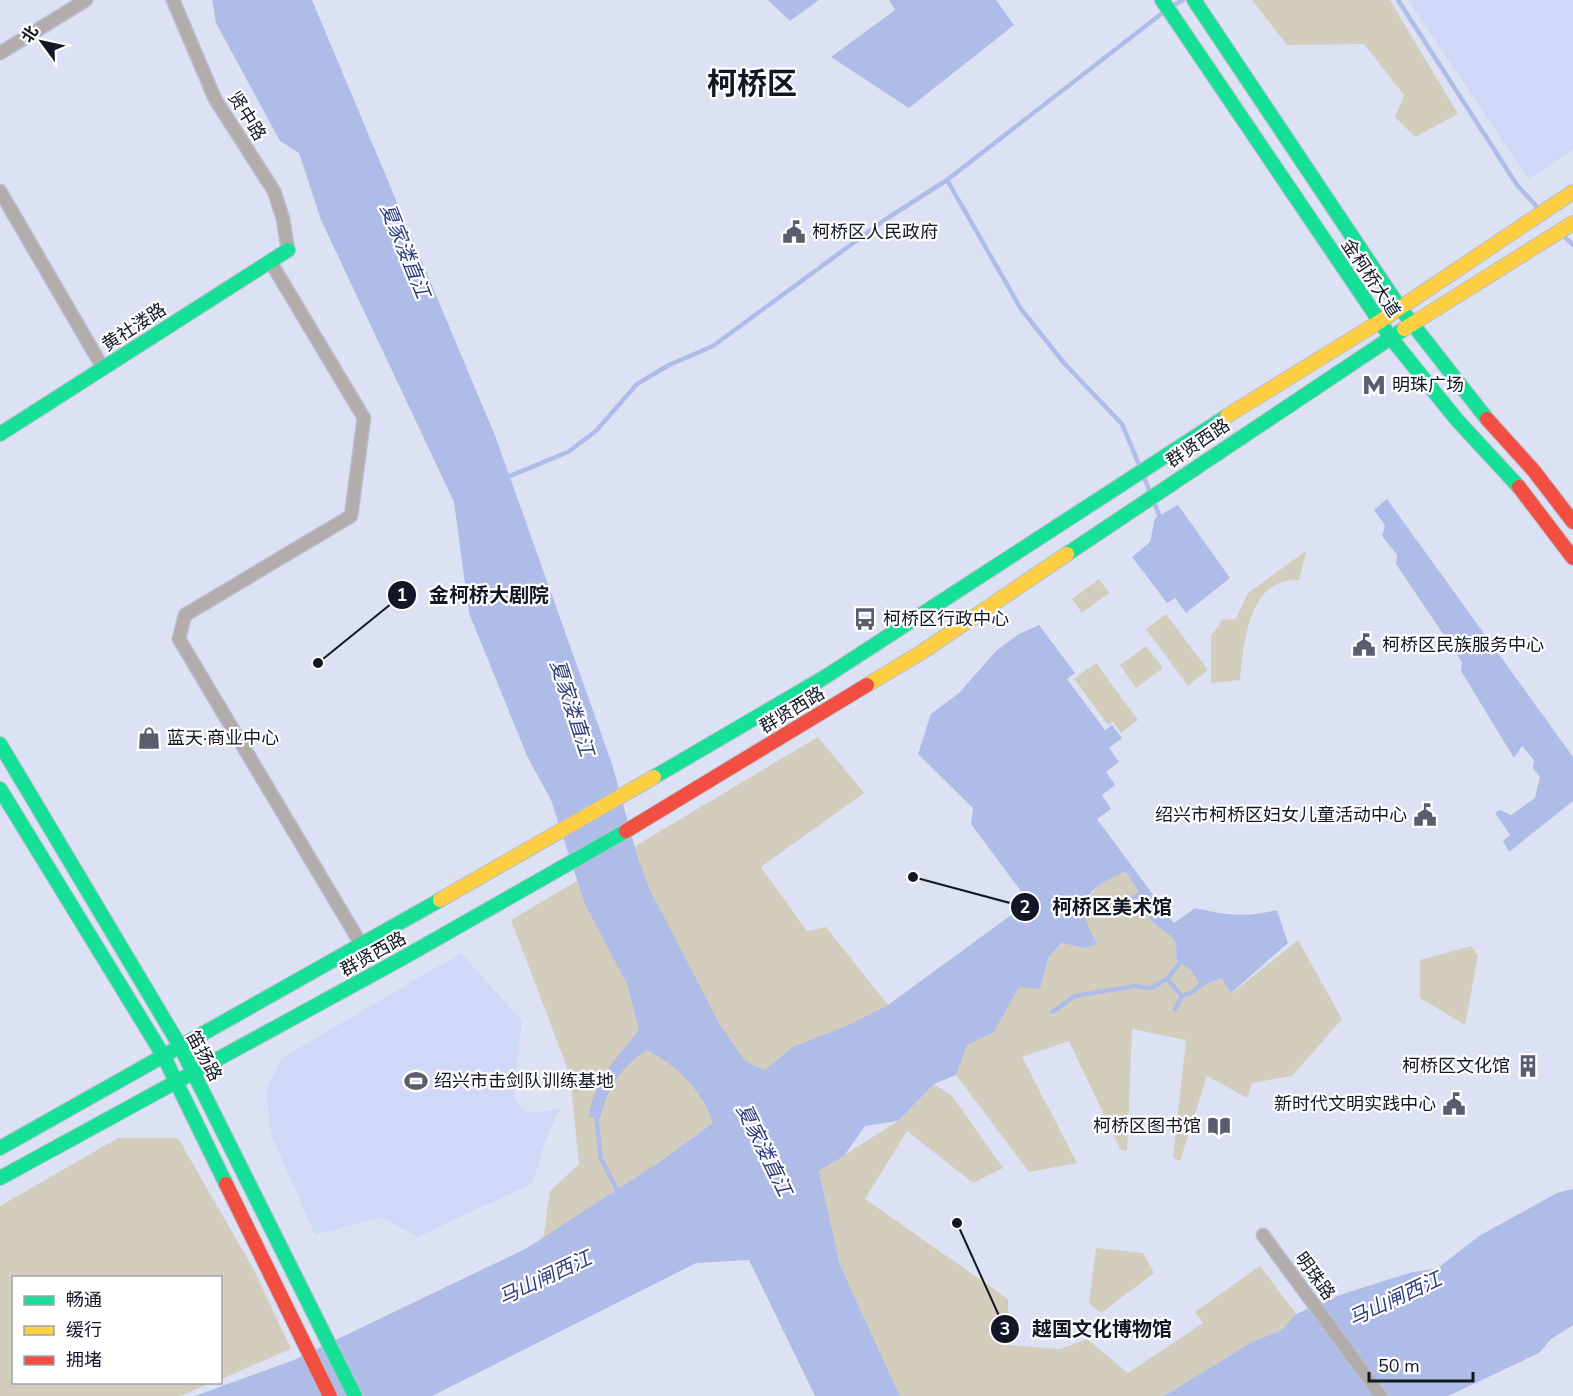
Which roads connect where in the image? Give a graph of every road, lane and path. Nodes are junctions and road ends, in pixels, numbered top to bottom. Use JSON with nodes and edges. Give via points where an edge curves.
{"nodes":[{"id":1,"x":86,"y":0,"type":"edge"},
{"id":2,"x":173,"y":0,"type":"edge"},
{"id":3,"x":1162,"y":0,"type":"edge"},
{"id":4,"x":1197,"y":4,"type":"edge"},
{"id":5,"x":0,"y":53,"type":"edge"},
{"id":6,"x":0,"y":191,"type":"edge"},
{"id":7,"x":1573,"y":192,"type":"edge"},
{"id":8,"x":1572,"y":223,"type":"edge"},
{"id":9,"x":288,"y":250,"type":"joint"},
{"id":10,"x":270,"y":261,"type":"junction"},
{"id":11,"x":1400,"y":308,"type":"junction"},
{"id":12,"x":1379,"y":322,"type":"junction"},
{"id":13,"x":1413,"y":324,"type":"junction"},
{"id":14,"x":1390,"y":338,"type":"junction"},
{"id":15,"x":103,"y":368,"type":"junction"},
{"id":16,"x":0,"y":434,"type":"edge"},
{"id":17,"x":1573,"y":522,"type":"edge"},
{"id":18,"x":1573,"y":558,"type":"edge"},
{"id":19,"x":0,"y":744,"type":"edge"},
{"id":20,"x":0,"y":789,"type":"edge"},
{"id":21,"x":361,"y":944,"type":"junction"},
{"id":22,"x":180,"y":1046,"type":"junction"},
{"id":23,"x":163,"y":1055,"type":"junction"},
{"id":24,"x":193,"y":1072,"type":"junction"},
{"id":25,"x":176,"y":1082,"type":"junction"},
{"id":26,"x":0,"y":1148,"type":"edge"},
{"id":27,"x":0,"y":1178,"type":"edge"},
{"id":28,"x":1263,"y":1235,"type":"dead end"},
{"id":29,"x":330,"y":1396,"type":"edge"},
{"id":30,"x":355,"y":1396,"type":"edge"},
{"id":31,"x":1381,"y":1396,"type":"edge"}],
"edges":[{"from":1,"to":5,"type":"street"},
{"from":2,"to":9,"type":"street","name":"贤中路","via":[[215,99],[274,191]]},
{"from":3,"to":12,"type":"main road","name":"金柯桥大道"},
{"from":4,"to":11,"type":"main road","name":"金柯桥大道"},
{"from":6,"to":15,"type":"street"},
{"from":7,"to":11,"type":"main road","name":"群贤西路"},
{"from":8,"to":13,"type":"main road","name":"群贤西路"},
{"from":9,"to":10,"type":"main road","name":"黄社溇路"},
{"from":10,"to":15,"type":"main road","name":"黄社溇路"},
{"from":10,"to":21,"type":"street","via":[[364,418],[351,516],[185,615],[179,639]]},
{"from":11,"to":12,"type":"main road","name":"群贤西路"},
{"from":11,"to":13,"type":"main road","name":"金柯桥大道"},
{"from":12,"to":14,"type":"main road","name":"金柯桥大道"},
{"from":12,"to":21,"type":"main road","name":"群贤西路","via":[[825,677]]},
{"from":13,"to":14,"type":"main road","name":"群贤西路"},
{"from":13,"to":17,"type":"main road","name":"金柯桥大道","via":[[1471,401],[1534,471]]},
{"from":14,"to":18,"type":"main road","name":"金柯桥大道","via":[[1457,420],[1517,484]]},
{"from":14,"to":24,"type":"main road","name":"群贤西路","via":[[922,652],[630,829]]},
{"from":15,"to":16,"type":"main road","name":"黄社溇路"},
{"from":19,"to":22,"type":"main road","name":"笛扬路"},
{"from":20,"to":23,"type":"main road","name":"笛扬路"},
{"from":21,"to":22,"type":"main road","name":"群贤西路"},
{"from":22,"to":23,"type":"main road","name":"群贤西路"},
{"from":22,"to":24,"type":"main road","name":"笛扬路"},
{"from":23,"to":25,"type":"main road","name":"笛扬路"},
{"from":23,"to":26,"type":"main road","name":"群贤西路"},
{"from":24,"to":25,"type":"main road","name":"群贤西路"},
{"from":24,"to":30,"type":"main road","name":"笛扬路"},
{"from":25,"to":27,"type":"main road","name":"群贤西路"},
{"from":25,"to":29,"type":"main road","name":"笛扬路"},
{"from":28,"to":31,"type":"street","name":"明珠路"}]}
